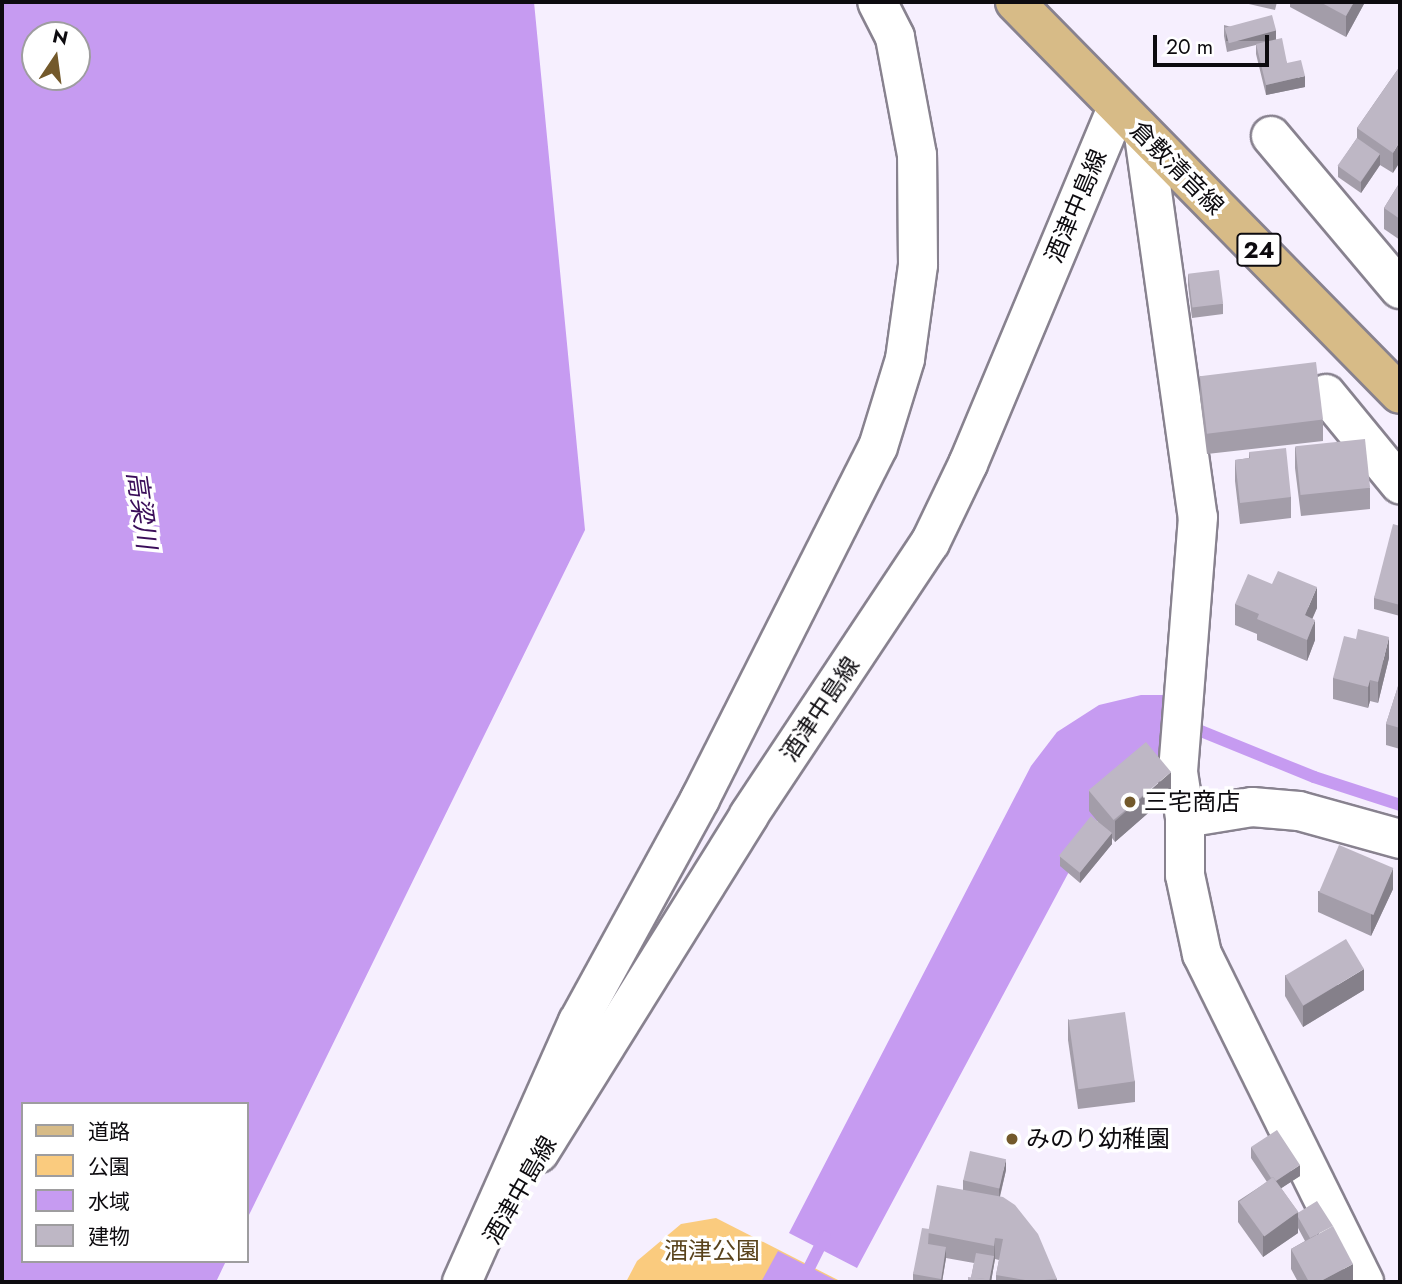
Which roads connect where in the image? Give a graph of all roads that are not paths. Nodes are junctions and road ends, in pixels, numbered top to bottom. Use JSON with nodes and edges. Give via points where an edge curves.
{"nodes":[{"id":1,"x":877,"y":2,"type":"edge"},
{"id":2,"x":1015,"y":2,"type":"edge"},
{"id":3,"x":1116,"y":108,"type":"junction"},
{"id":4,"x":1144,"y":135,"type":"junction"},
{"id":5,"x":1271,"y":136,"type":"dead end"},
{"id":6,"x":1400,"y":289,"type":"edge"},
{"id":7,"x":1326,"y":394,"type":"dead end"},
{"id":8,"x":1400,"y":394,"type":"edge"},
{"id":9,"x":1400,"y":484,"type":"edge"},
{"id":10,"x":1185,"y":818,"type":"junction"},
{"id":11,"x":1400,"y":839,"type":"edge"},
{"id":12,"x":462,"y":1282,"type":"edge"},
{"id":13,"x":468,"y":1282,"type":"edge"},
{"id":14,"x":1364,"y":1282,"type":"edge"}],
"edges":[{"from":1,"to":12,"type":"main road","via":[[895,37],[918,155],[918,265],[905,359],[878,447],[700,799],[578,1022]]},
{"from":2,"to":3,"type":"main road","name":"倉敷清音線","number":"24"},
{"from":3,"to":4,"type":"main road","name":"倉敷清音線","number":"24"},
{"from":3,"to":13,"type":"main road","name":"酒津中島線","via":[[968,464],[930,543],[749,815],[536,1159]]},
{"from":4,"to":8,"type":"main road","name":"倉敷清音線","number":"24"},
{"from":4,"to":10,"type":"main road","via":[[1198,517],[1178,772]]},
{"from":5,"to":6,"type":"main road"},
{"from":7,"to":9,"type":"main road"},
{"from":10,"to":11,"type":"main road","via":[[1252,807],[1299,811]]},
{"from":10,"to":14,"type":"main road","via":[[1185,876],[1202,954]]}]}
